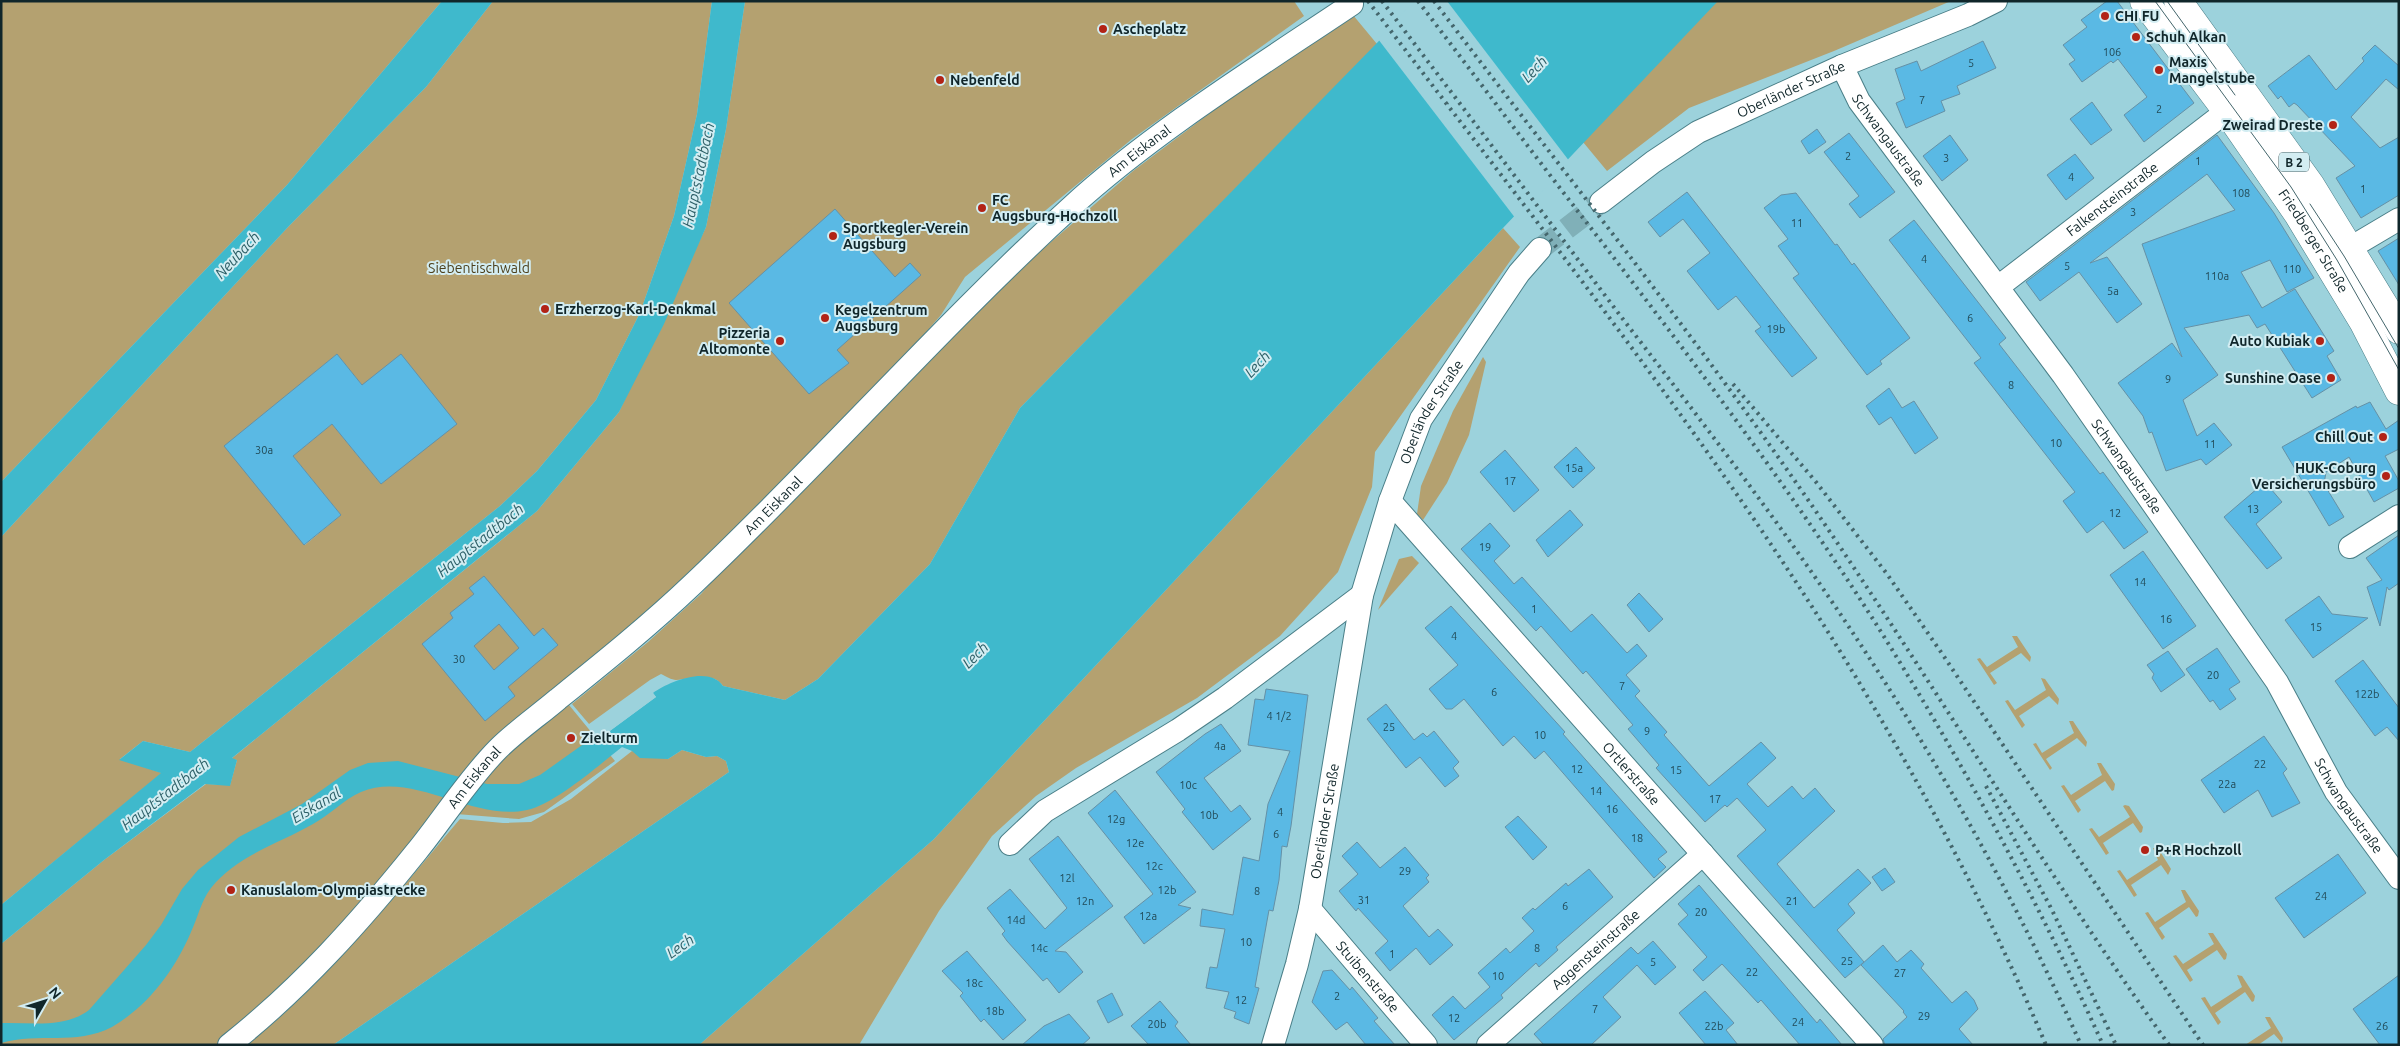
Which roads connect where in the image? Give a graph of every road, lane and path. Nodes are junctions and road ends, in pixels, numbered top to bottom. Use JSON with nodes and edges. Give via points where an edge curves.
{"nodes":[{"id":1,"x":1996,"y":1,"type":"edge"},
{"id":2,"x":2144,"y":1,"type":"edge"},
{"id":3,"x":2178,"y":1,"type":"edge"},
{"id":4,"x":1352,"y":4,"type":"dead end"},
{"id":5,"x":1842,"y":66,"type":"junction"},
{"id":6,"x":2226,"y":111,"type":"junction"},
{"id":7,"x":1601,"y":202,"type":"tunnel mouth"},
{"id":8,"x":2399,"y":219,"type":"edge"},
{"id":9,"x":2350,"y":248,"type":"junction"},
{"id":10,"x":1540,"y":249,"type":"tunnel mouth"},
{"id":11,"x":1998,"y":287,"type":"junction"},
{"id":12,"x":2399,"y":330,"type":"edge"},
{"id":13,"x":2399,"y":391,"type":"edge"},
{"id":14,"x":1390,"y":501,"type":"junction"},
{"id":15,"x":2399,"y":516,"type":"edge"},
{"id":16,"x":2350,"y":547,"type":"dead end"},
{"id":17,"x":1362,"y":595,"type":"junction"},
{"id":18,"x":1010,"y":844,"type":"dead end"},
{"id":19,"x":1703,"y":854,"type":"junction"},
{"id":20,"x":2399,"y":878,"type":"edge"},
{"id":21,"x":1310,"y":909,"type":"junction"},
{"id":22,"x":229,"y":1045,"type":"edge"},
{"id":23,"x":1273,"y":1045,"type":"edge"},
{"id":24,"x":1426,"y":1045,"type":"edge"},
{"id":25,"x":1488,"y":1045,"type":"edge"},
{"id":26,"x":1872,"y":1045,"type":"edge"}],
"edges":[{"from":1,"to":5,"type":"street","name":"Oberländer Straße"},
{"from":2,"to":6,"type":"main road","name":"Friedberger Straße","number":"B 2"},
{"from":3,"to":9,"type":"main road","name":"Friedberger Straße","number":"B 2","via":[[2276,135]]},
{"from":4,"to":22,"type":"street","name":"Am Eiskanal","via":[[1130,158],[1072,206],[967,307],[691,586],[499,748],[368,912],[270,1013]]},
{"from":5,"to":7,"type":"street","name":"Oberländer Straße","via":[[1698,132]]},
{"from":5,"to":11,"type":"street","name":"Schwangaustraße","via":[[1859,101]]},
{"from":6,"to":11,"type":"street","name":"Falkensteinstraße"},
{"from":6,"to":13,"type":"main road","name":"Friedberger Straße","number":"B 2","via":[[2312,237],[2364,323]]},
{"from":8,"to":9,"type":"street"},
{"from":9,"to":12,"type":"main road","name":"Friedberger Straße","number":"B 2"},
{"from":10,"to":14,"type":"street","name":"Oberländer Straße","via":[[1519,273],[1421,419]]},
{"from":11,"to":20,"type":"street","name":"Schwangaustraße","via":[[2277,682],[2336,792]]},
{"from":14,"to":17,"type":"street","name":"Oberländer Straße"},
{"from":14,"to":19,"type":"street","name":"Ortlerstraße"},
{"from":15,"to":16,"type":"street"},
{"from":17,"to":18,"type":"street","via":[[1225,698],[1045,811]]},
{"from":17,"to":21,"type":"street","name":"Oberländer Straße"},
{"from":19,"to":25,"type":"street","name":"Aggensteinstraße"},
{"from":19,"to":26,"type":"street","name":"Ortlerstraße"},
{"from":21,"to":23,"type":"street","name":"Oberländer Straße"},
{"from":21,"to":24,"type":"street","name":"Stuibenstraße"}]}
